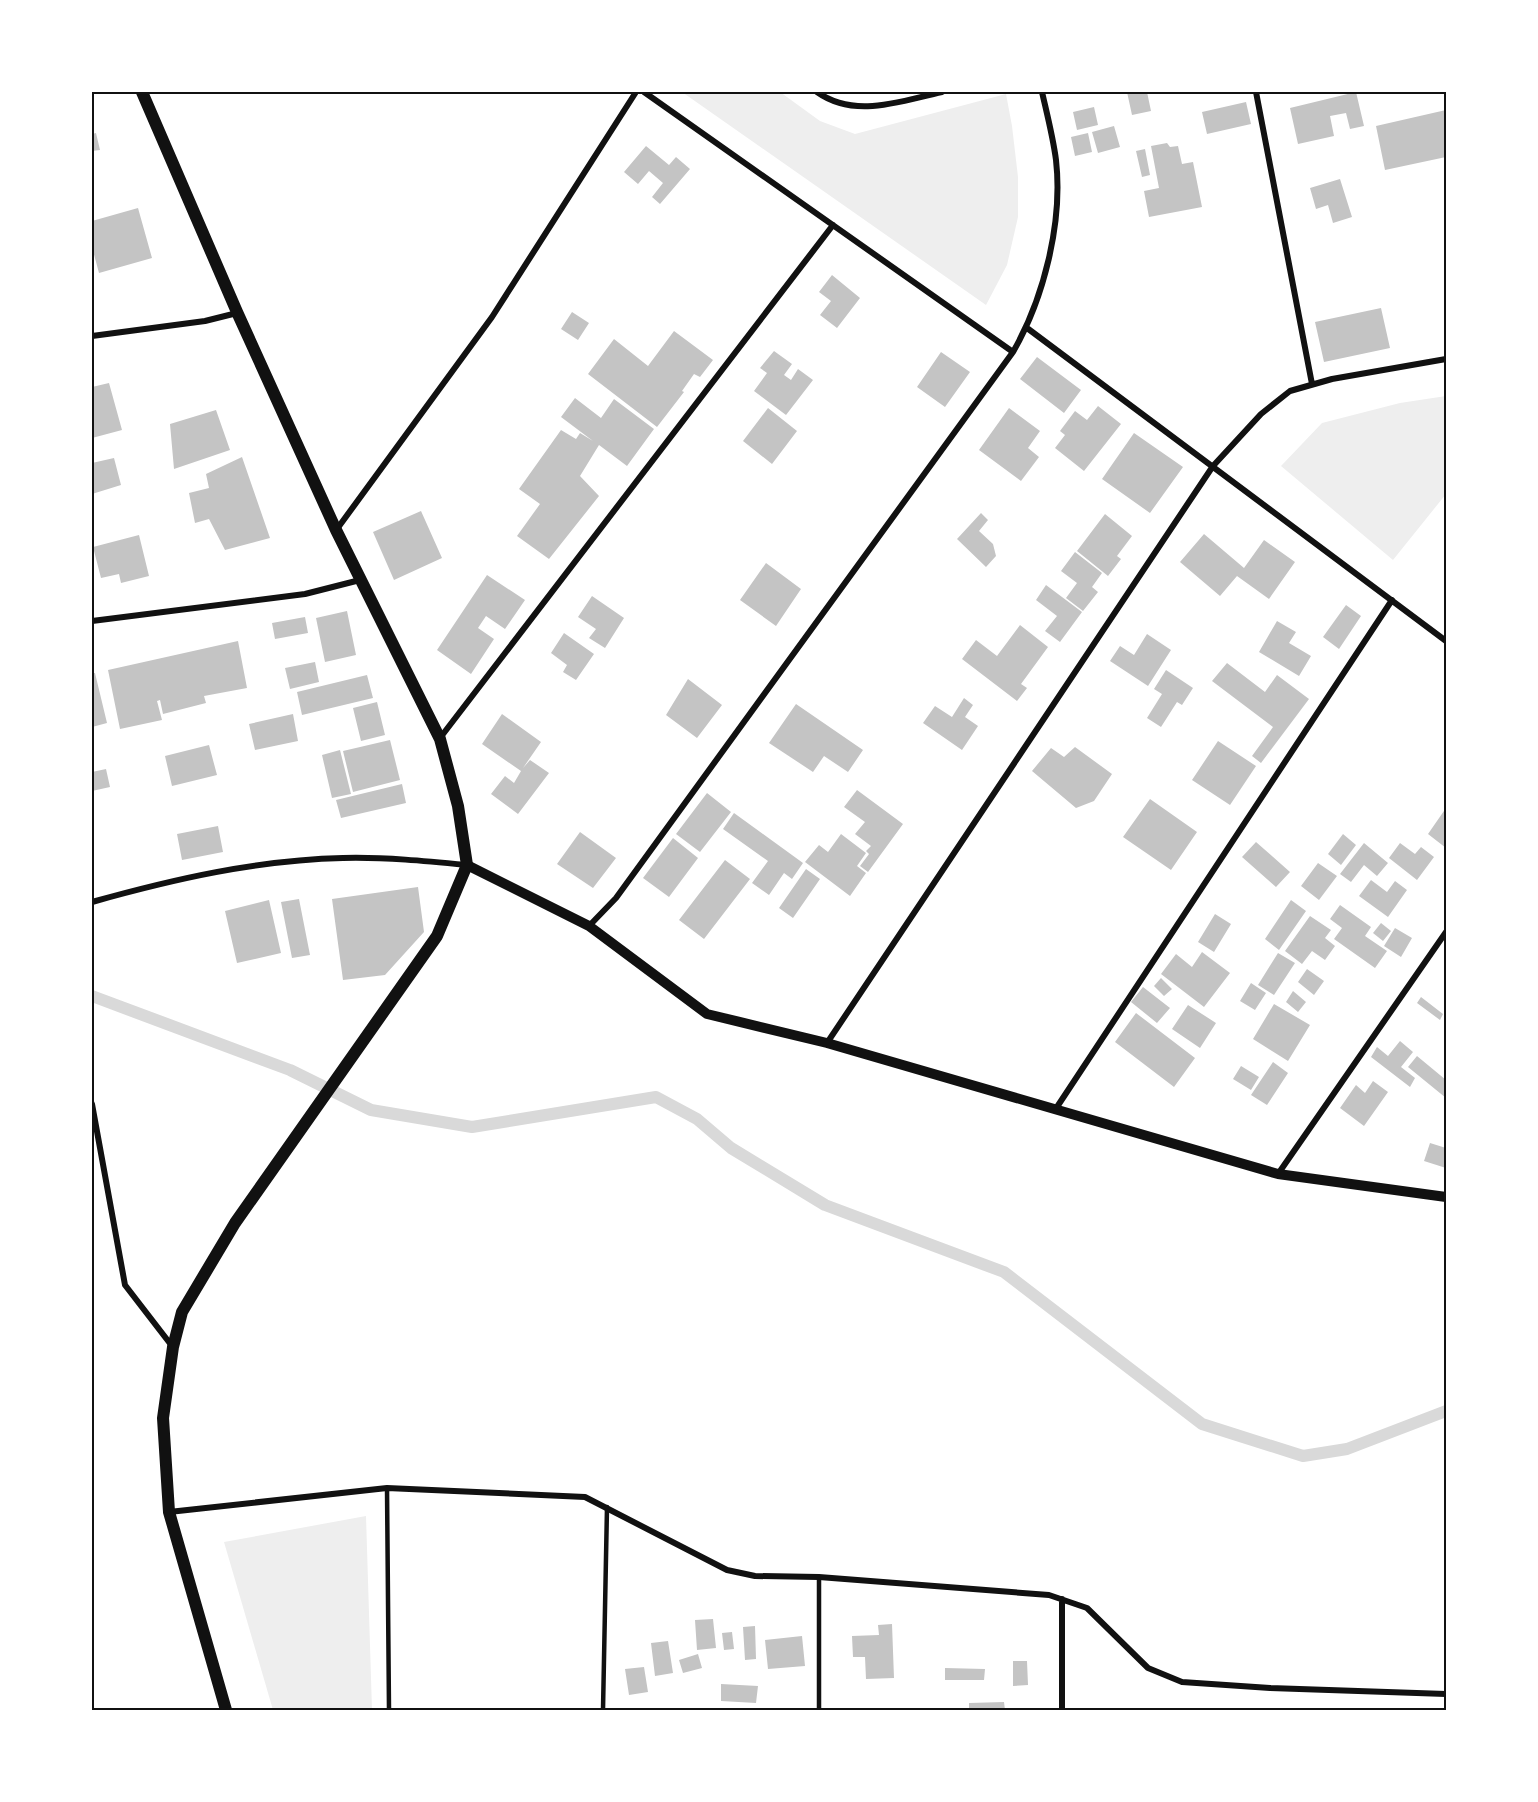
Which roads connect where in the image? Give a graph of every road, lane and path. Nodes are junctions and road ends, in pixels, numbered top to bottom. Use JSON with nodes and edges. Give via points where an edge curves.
{"nodes":[{"id":1,"x":142,"y":92,"type":"edge"},
{"id":2,"x":636,"y":92,"type":"edge"},
{"id":3,"x":645,"y":92,"type":"edge"},
{"id":4,"x":816,"y":92,"type":"edge"},
{"id":5,"x":942,"y":92,"type":"edge"},
{"id":6,"x":1042,"y":92,"type":"edge"},
{"id":7,"x":1256,"y":92,"type":"edge"},
{"id":8,"x":833,"y":225,"type":"junction"},
{"id":9,"x":237,"y":312,"type":"junction"},
{"id":10,"x":1027,"y":328,"type":"junction"},
{"id":11,"x":92,"y":336,"type":"edge"},
{"id":12,"x":1013,"y":352,"type":"junction"},
{"id":13,"x":1446,"y":359,"type":"edge"},
{"id":14,"x":1312,"y":384,"type":"junction"},
{"id":15,"x":1213,"y":466,"type":"junction"},
{"id":16,"x":336,"y":530,"type":"junction"},
{"id":17,"x":360,"y":580,"type":"junction"},
{"id":18,"x":1392,"y":600,"type":"junction"},
{"id":19,"x":92,"y":621,"type":"edge"},
{"id":20,"x":1446,"y":641,"type":"edge"},
{"id":21,"x":440,"y":739,"type":"junction"},
{"id":22,"x":467,"y":865,"type":"junction"},
{"id":23,"x":92,"y":902,"type":"edge"},
{"id":24,"x":589,"y":926,"type":"junction"},
{"id":25,"x":1446,"y":932,"type":"edge"},
{"id":26,"x":827,"y":1044,"type":"junction"},
{"id":27,"x":92,"y":1104,"type":"edge"},
{"id":28,"x":1054,"y":1110,"type":"junction"},
{"id":29,"x":1278,"y":1174,"type":"junction"},
{"id":30,"x":1446,"y":1197,"type":"edge"},
{"id":31,"x":173,"y":1347,"type":"junction"},
{"id":32,"x":387,"y":1488,"type":"junction"},
{"id":33,"x":607,"y":1507,"type":"junction"},
{"id":34,"x":169,"y":1512,"type":"junction"},
{"id":35,"x":819,"y":1577,"type":"junction"},
{"id":36,"x":1062,"y":1599,"type":"junction"},
{"id":37,"x":1446,"y":1694,"type":"edge"},
{"id":38,"x":226,"y":1710,"type":"edge"},
{"id":39,"x":389,"y":1710,"type":"edge"},
{"id":40,"x":603,"y":1710,"type":"edge"},
{"id":41,"x":819,"y":1710,"type":"edge"},
{"id":42,"x":1062,"y":1710,"type":"edge"}],
"edges":[{"from":1,"to":9,"type":"main road"},
{"from":2,"to":16,"type":"street","via":[[492,317]]},
{"from":3,"to":8,"type":"street"},
{"from":4,"to":5,"type":"street","via":[[830,101],[873,108]]},
{"from":6,"to":10,"type":"street","via":[[1056,160],[1056,221]]},
{"from":7,"to":14,"type":"street"},
{"from":8,"to":12,"type":"street"},
{"from":8,"to":21,"type":"street"},
{"from":9,"to":11,"type":"street","via":[[205,321]]},
{"from":9,"to":16,"type":"main road"},
{"from":10,"to":12,"type":"street"},
{"from":10,"to":15,"type":"street"},
{"from":12,"to":24,"type":"street","via":[[616,898]]},
{"from":13,"to":14,"type":"street"},
{"from":14,"to":15,"type":"street","via":[[1290,391],[1261,414]]},
{"from":15,"to":18,"type":"street"},
{"from":15,"to":26,"type":"street"},
{"from":16,"to":17,"type":"main road"},
{"from":17,"to":19,"type":"street","via":[[305,594]]},
{"from":17,"to":21,"type":"main road"},
{"from":18,"to":20,"type":"street"},
{"from":18,"to":28,"type":"street"},
{"from":21,"to":22,"type":"main road","via":[[458,806]]},
{"from":22,"to":23,"type":"street","via":[[343,858],[271,863],[219,870]]},
{"from":22,"to":24,"type":"street"},
{"from":22,"to":31,"type":"main road","via":[[437,936],[235,1223],[182,1312]]},
{"from":24,"to":26,"type":"street","via":[[707,1014]]},
{"from":25,"to":29,"type":"street"},
{"from":26,"to":28,"type":"street"},
{"from":27,"to":31,"type":"street","via":[[125,1285]]},
{"from":28,"to":29,"type":"street"},
{"from":29,"to":30,"type":"street"},
{"from":31,"to":34,"type":"main road","via":[[163,1418]]},
{"from":32,"to":33,"type":"street","via":[[585,1497]]},
{"from":32,"to":34,"type":"street"},
{"from":32,"to":39,"type":"lane"},
{"from":33,"to":35,"type":"street","via":[[727,1570],[755,1576]]},
{"from":33,"to":40,"type":"lane"},
{"from":34,"to":38,"type":"main road"},
{"from":35,"to":36,"type":"street"},
{"from":35,"to":41,"type":"lane"},
{"from":36,"to":37,"type":"street","via":[[1087,1608],[1148,1668],[1182,1682]]},
{"from":36,"to":42,"type":"street"}]}
